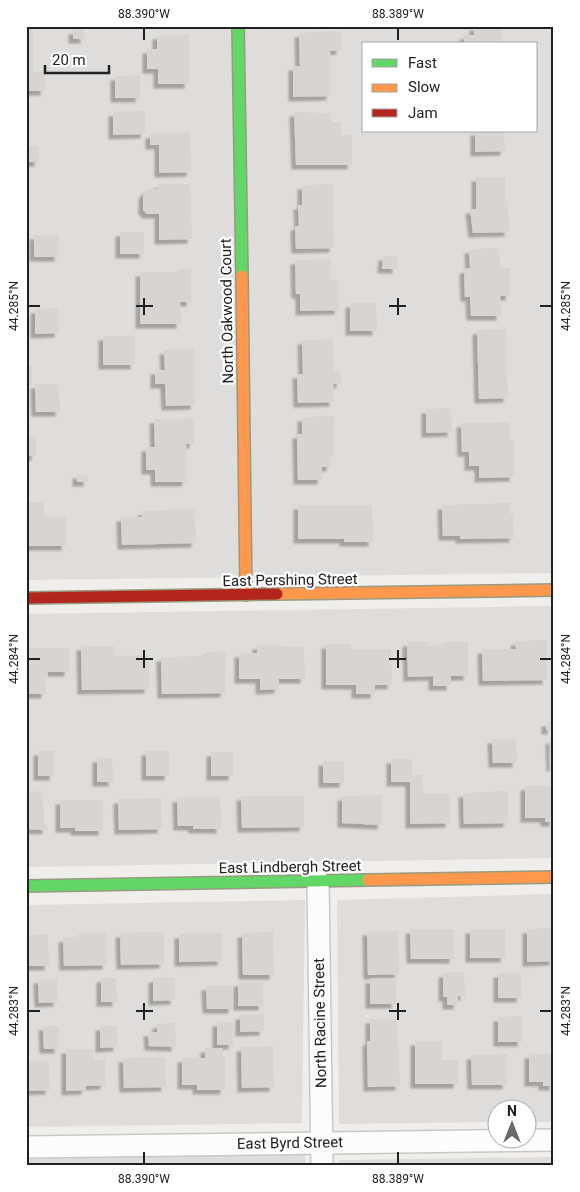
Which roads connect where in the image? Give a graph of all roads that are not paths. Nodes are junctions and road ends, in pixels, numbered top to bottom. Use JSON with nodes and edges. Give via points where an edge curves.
{"nodes":[{"id":1,"x":238,"y":26,"type":"edge"},
{"id":2,"x":554,"y":590,"type":"edge"},
{"id":3,"x":246,"y":596,"type":"junction"},
{"id":4,"x":26,"y":598,"type":"edge"},
{"id":5,"x":554,"y":877,"type":"edge"},
{"id":6,"x":318,"y":881,"type":"junction"},
{"id":7,"x":26,"y":886,"type":"edge"},
{"id":8,"x":554,"y":1140,"type":"edge"},
{"id":9,"x":322,"y":1142,"type":"junction"},
{"id":10,"x":26,"y":1147,"type":"edge"},
{"id":11,"x":322,"y":1166,"type":"edge"}],
"edges":[{"from":1,"to":3,"type":"street","name":"North Oakwood Court"},
{"from":2,"to":3,"type":"street","name":"East Pershing Street"},
{"from":3,"to":4,"type":"street","name":"East Pershing Street"},
{"from":5,"to":6,"type":"street","name":"East Lindbergh Street"},
{"from":6,"to":7,"type":"street","name":"East Lindbergh Street"},
{"from":6,"to":9,"type":"street","name":"North Racine Street"},
{"from":8,"to":9,"type":"street","name":"East Byrd Street"},
{"from":9,"to":10,"type":"street","name":"East Byrd Street"},
{"from":9,"to":11,"type":"street","name":"North Racine Street"}]}
